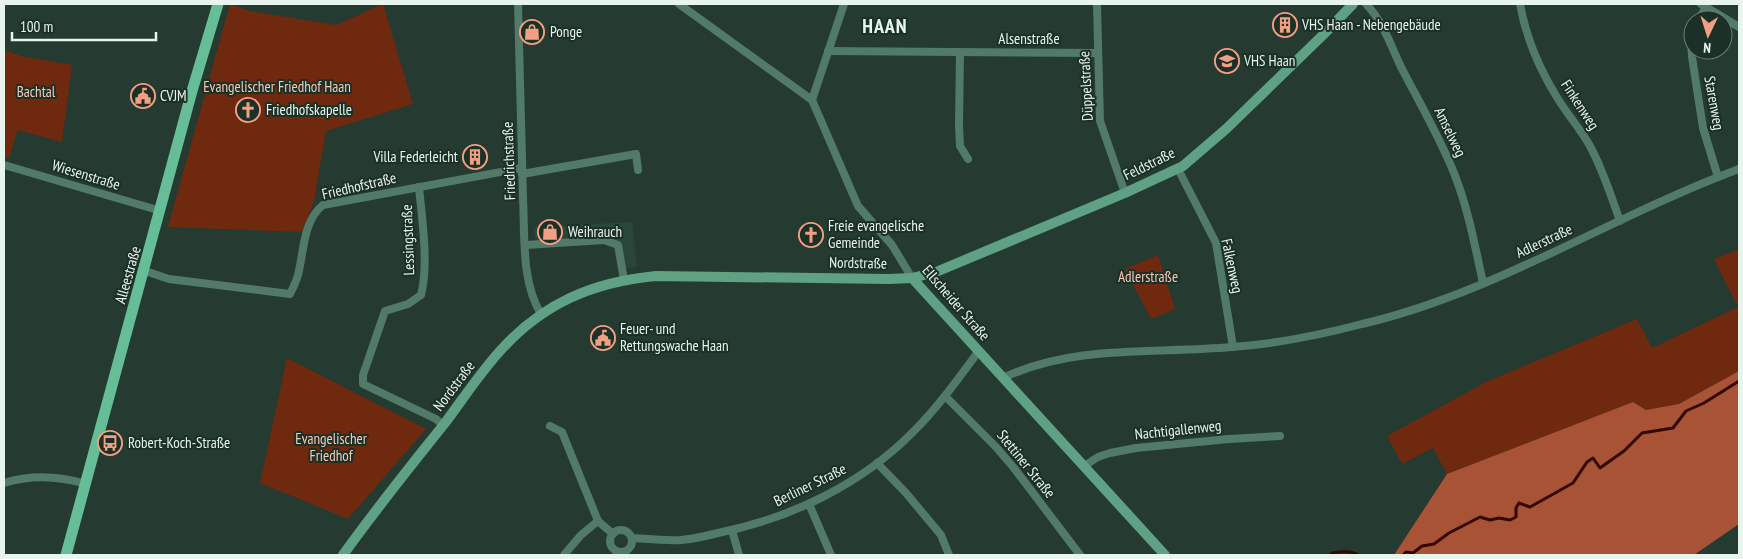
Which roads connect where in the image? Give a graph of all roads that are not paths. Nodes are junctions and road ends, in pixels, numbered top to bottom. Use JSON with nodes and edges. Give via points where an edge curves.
{"nodes":[{"id":1,"x":218,"y":4,"type":"edge"},
{"id":2,"x":518,"y":4,"type":"edge"},
{"id":3,"x":680,"y":4,"type":"edge"},
{"id":4,"x":844,"y":4,"type":"edge"},
{"id":5,"x":1097,"y":4,"type":"edge"},
{"id":6,"x":1353,"y":4,"type":"edge"},
{"id":7,"x":1366,"y":4,"type":"edge"},
{"id":8,"x":1520,"y":4,"type":"edge"},
{"id":9,"x":1704,"y":5,"type":"edge"},
{"id":10,"x":1739,"y":28,"type":"edge"},
{"id":11,"x":828,"y":51,"type":"junction"},
{"id":12,"x":960,"y":52,"type":"junction"},
{"id":13,"x":1098,"y":53,"type":"junction"},
{"id":14,"x":1693,"y":60,"type":"edge"},
{"id":15,"x":812,"y":100,"type":"junction"},
{"id":16,"x":968,"y":159,"type":"dead end"},
{"id":17,"x":4,"y":165,"type":"edge"},
{"id":18,"x":1178,"y":169,"type":"junction"},
{"id":19,"x":1739,"y":169,"type":"edge"},
{"id":20,"x":638,"y":170,"type":"dead end"},
{"id":21,"x":522,"y":171,"type":"junction"},
{"id":22,"x":1718,"y":177,"type":"junction"},
{"id":23,"x":419,"y":187,"type":"junction"},
{"id":24,"x":1124,"y":193,"type":"junction"},
{"id":25,"x":161,"y":211,"type":"junction"},
{"id":26,"x":1620,"y":221,"type":"junction"},
{"id":27,"x":526,"y":244,"type":"junction"},
{"id":28,"x":144,"y":271,"type":"junction"},
{"id":29,"x":912,"y":278,"type":"junction"},
{"id":30,"x":624,"y":280,"type":"junction"},
{"id":31,"x":1483,"y":283,"type":"junction"},
{"id":32,"x":541,"y":314,"type":"junction"},
{"id":33,"x":1234,"y":347,"type":"junction"},
{"id":34,"x":978,"y":352,"type":"junction"},
{"id":35,"x":1003,"y":378,"type":"junction"},
{"id":36,"x":945,"y":396,"type":"junction"},
{"id":37,"x":443,"y":425,"type":"junction"},
{"id":38,"x":550,"y":426,"type":"dead end"},
{"id":39,"x":1280,"y":436,"type":"dead end"},
{"id":40,"x":877,"y":463,"type":"junction"},
{"id":41,"x":1084,"y":466,"type":"junction"},
{"id":42,"x":4,"y":482,"type":"edge"},
{"id":43,"x":86,"y":484,"type":"junction"},
{"id":44,"x":809,"y":504,"type":"junction"},
{"id":45,"x":598,"y":521,"type":"junction"},
{"id":46,"x":732,"y":530,"type":"junction"},
{"id":47,"x":613,"y":534,"type":"junction"},
{"id":48,"x":632,"y":538,"type":"junction"},
{"id":49,"x":621,"y":554,"type":"edge"},
{"id":50,"x":66,"y":555,"type":"edge"},
{"id":51,"x":343,"y":555,"type":"edge"},
{"id":52,"x":564,"y":555,"type":"edge"},
{"id":53,"x":739,"y":555,"type":"edge"},
{"id":54,"x":831,"y":555,"type":"edge"},
{"id":55,"x":949,"y":555,"type":"edge"},
{"id":56,"x":1080,"y":555,"type":"edge"},
{"id":57,"x":1165,"y":555,"type":"edge"}],
"edges":[{"from":1,"to":25,"type":"main road","name":"Alleestraße"},
{"from":2,"to":21,"type":"street","name":"Friedrichstraße"},
{"from":3,"to":15,"type":"street"},
{"from":4,"to":11,"type":"street"},
{"from":5,"to":13,"type":"street","name":"Düppelstraße"},
{"from":6,"to":18,"type":"street","name":"Feldstraße","via":[[1226,129]]},
{"from":7,"to":31,"type":"street","name":"Amselweg","via":[[1378,18],[1455,175]]},
{"from":8,"to":26,"type":"street","name":"Finkenweg","via":[[1538,64],[1590,147]]},
{"from":9,"to":10,"type":"street"},
{"from":11,"to":12,"type":"street","name":"Alsenstraße"},
{"from":11,"to":15,"type":"street"},
{"from":12,"to":13,"type":"street","name":"Alsenstraße"},
{"from":12,"to":16,"type":"street","via":[[960,146]]},
{"from":13,"to":24,"type":"street","name":"Düppelstraße","via":[[1100,120]]},
{"from":14,"to":22,"type":"street","name":"Starenweg","via":[[1704,128]]},
{"from":15,"to":29,"type":"street","name":"Ellscheider Straße","via":[[858,206],[892,246]]},
{"from":17,"to":25,"type":"street","name":"Wiesenstraße"},
{"from":18,"to":24,"type":"street","name":"Feldstraße"},
{"from":18,"to":33,"type":"street","name":"Falkenweg","via":[[1216,243]]},
{"from":19,"to":22,"type":"street","name":"Adlerstraße"},
{"from":20,"to":21,"type":"street","name":"Friedhofstraße","via":[[636,154]]},
{"from":21,"to":23,"type":"street","name":"Friedhofstraße"},
{"from":21,"to":27,"type":"street","name":"Friedrichstraße"},
{"from":22,"to":26,"type":"street","name":"Adlerstraße"},
{"from":23,"to":28,"type":"street","name":"Friedhofstraße","via":[[324,205],[315,212],[309,223],[297,278],[290,294],[169,278]]},
{"from":23,"to":37,"type":"street","name":"Lessingstraße","via":[[424,278],[421,295],[408,304],[385,312],[363,375],[363,384]]},
{"from":24,"to":29,"type":"street","name":"Feldstraße","via":[[936,272]]},
{"from":25,"to":28,"type":"main road","name":"Alleestraße"},
{"from":26,"to":31,"type":"street","name":"Adlerstraße"},
{"from":27,"to":30,"type":"street","via":[[611,241],[618,245]]},
{"from":27,"to":32,"type":"street","name":"Friedrichstraße","via":[[528,282]]},
{"from":28,"to":43,"type":"main road","name":"Alleestraße"},
{"from":29,"to":30,"type":"street","name":"Nordstraße","via":[[656,276]]},
{"from":29,"to":34,"type":"street","name":"Ellscheider Straße"},
{"from":30,"to":32,"type":"street","name":"Nordstraße","via":[[581,293]]},
{"from":31,"to":33,"type":"street","name":"Adlerstraße","via":[[1408,312],[1362,324],[1290,340]]},
{"from":32,"to":37,"type":"street","name":"Nordstraße","via":[[500,351]]},
{"from":33,"to":35,"type":"street","name":"Adlerstraße","via":[[1076,355],[1024,368]]},
{"from":34,"to":35,"type":"street","name":"Ellscheider Straße"},
{"from":34,"to":36,"type":"street","name":"Berliner Straße"},
{"from":35,"to":41,"type":"street","name":"Ellscheider Straße"},
{"from":36,"to":40,"type":"street","name":"Berliner Straße","via":[[913,432]]},
{"from":36,"to":56,"type":"street","name":"Stettiner Straße","via":[[1014,468]]},
{"from":37,"to":51,"type":"street","name":"Nordstraße"},
{"from":38,"to":45,"type":"street","via":[[562,432]]},
{"from":39,"to":41,"type":"street","name":"Nachtigallenweg","via":[[1136,448],[1110,452]]},
{"from":40,"to":44,"type":"street","name":"Berliner Straße","via":[[836,491]]},
{"from":40,"to":55,"type":"street","via":[[941,535]]},
{"from":41,"to":57,"type":"street","name":"Ellscheider Straße"},
{"from":42,"to":43,"type":"street","via":[[40,477]]},
{"from":43,"to":50,"type":"main road","name":"Alleestraße"},
{"from":44,"to":46,"type":"street","name":"Berliner Straße"},
{"from":44,"to":54,"type":"street"},
{"from":45,"to":47,"type":"street"},
{"from":45,"to":52,"type":"street","via":[[581,534]]},
{"from":46,"to":48,"type":"street","name":"Berliner Straße","via":[[681,540]]},
{"from":46,"to":53,"type":"street"},
{"from":47,"to":48,"type":"street","via":[[624,531]]},
{"from":47,"to":49,"type":"street","via":[[610,541]]},
{"from":48,"to":49,"type":"street","via":[[629,549]]}]}
